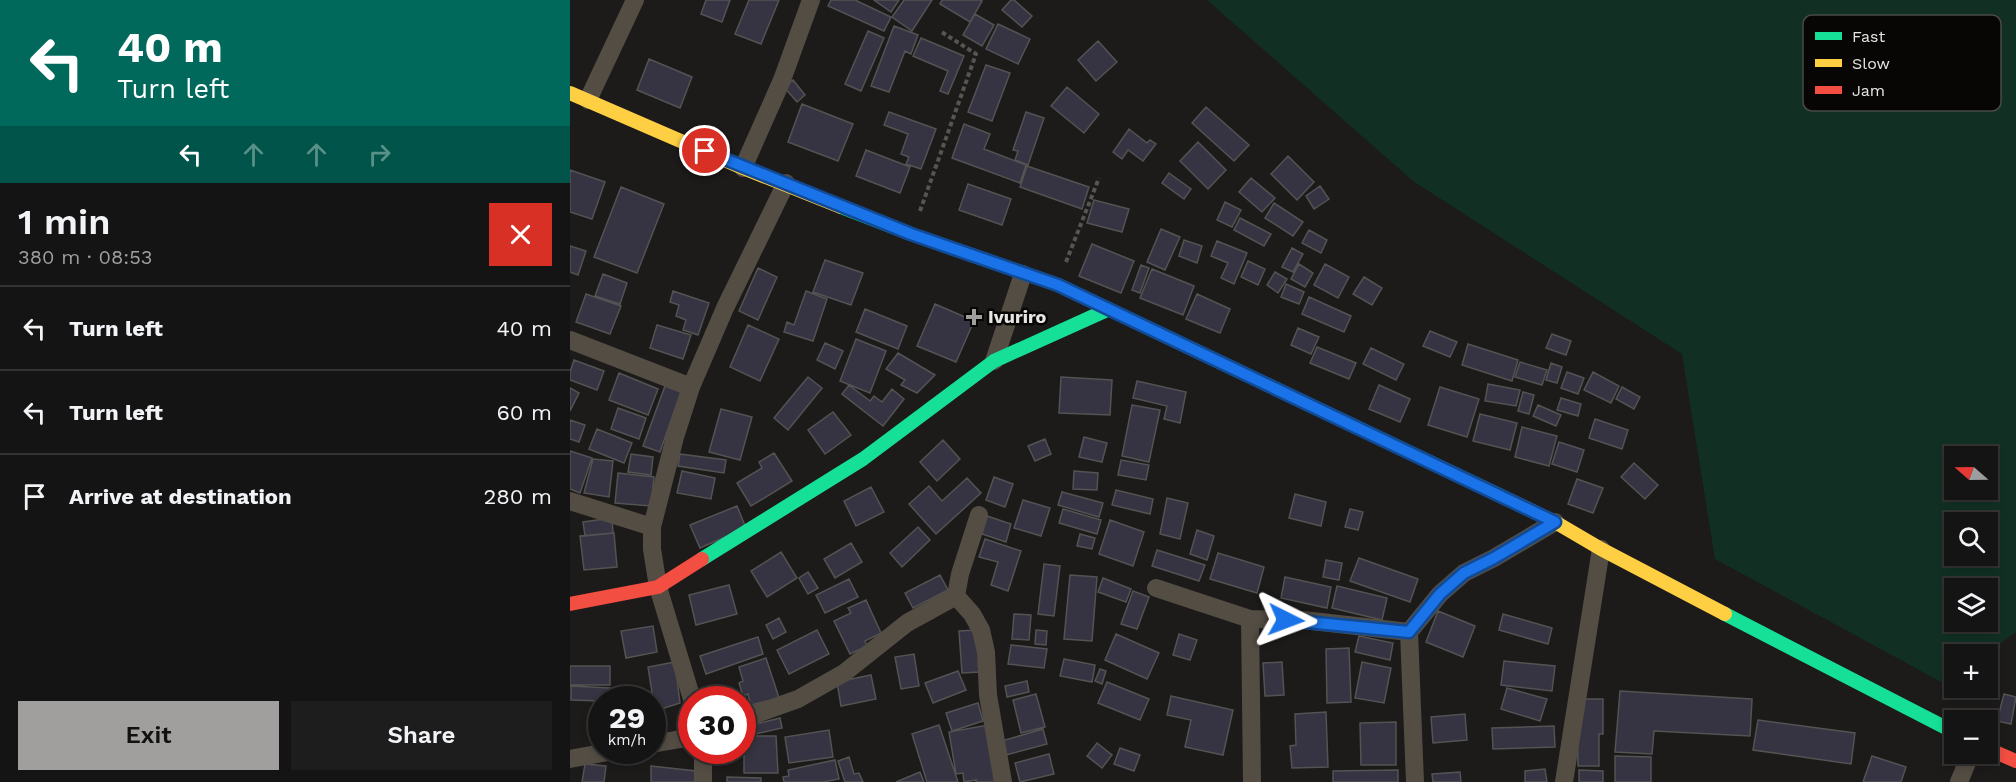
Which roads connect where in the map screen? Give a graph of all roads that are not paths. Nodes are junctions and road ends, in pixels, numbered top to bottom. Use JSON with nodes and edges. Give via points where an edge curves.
{"nodes":[{"id":1,"x":635,"y":0,"type":"edge"},
{"id":2,"x":811,"y":0,"type":"edge"},
{"id":3,"x":570,"y":93,"type":"edge"},
{"id":4,"x":588,"y":100,"type":"junction"},
{"id":5,"x":743,"y":168,"type":"junction"},
{"id":6,"x":786,"y":183,"type":"junction"},
{"id":7,"x":1023,"y":274,"type":"junction"},
{"id":8,"x":1107,"y":310,"type":"junction"},
{"id":9,"x":570,"y":340,"type":"edge"},
{"id":10,"x":994,"y":361,"type":"junction"},
{"id":11,"x":691,"y":387,"type":"junction"},
{"id":12,"x":570,"y":501,"type":"edge"},
{"id":13,"x":979,"y":515,"type":"dead end"},
{"id":14,"x":1555,"y":522,"type":"junction"},
{"id":15,"x":652,"y":527,"type":"junction"},
{"id":16,"x":1601,"y":549,"type":"junction"},
{"id":17,"x":658,"y":587,"type":"junction"},
{"id":18,"x":1156,"y":588,"type":"dead end"},
{"id":19,"x":956,"y":596,"type":"junction"},
{"id":20,"x":570,"y":604,"type":"edge"},
{"id":21,"x":1250,"y":619,"type":"junction"},
{"id":22,"x":1409,"y":632,"type":"junction"},
{"id":23,"x":688,"y":686,"type":"edge"},
{"id":24,"x":756,"y":714,"type":"edge"},
{"id":25,"x":1944,"y":727,"type":"edge"},
{"id":26,"x":1998,"y":753,"type":"edge"},
{"id":27,"x":588,"y":756,"type":"edge"},
{"id":28,"x":570,"y":759,"type":"edge"},
{"id":29,"x":2016,"y":761,"type":"edge"},
{"id":30,"x":703,"y":764,"type":"edge"},
{"id":31,"x":1966,"y":764,"type":"edge"},
{"id":32,"x":703,"y":782,"type":"edge"},
{"id":33,"x":1003,"y":782,"type":"edge"},
{"id":34,"x":1252,"y":782,"type":"edge"},
{"id":35,"x":1415,"y":782,"type":"edge"},
{"id":36,"x":1564,"y":782,"type":"edge"},
{"id":37,"x":1959,"y":782,"type":"edge"}],
"edges":[{"from":1,"to":4,"type":"street"},
{"from":2,"to":5,"type":"street","via":[[782,80]]},
{"from":3,"to":4,"type":"main road"},
{"from":4,"to":5,"type":"main road"},
{"from":5,"to":6,"type":"main road"},
{"from":6,"to":7,"type":"main road"},
{"from":6,"to":11,"type":"street"},
{"from":7,"to":8,"type":"main road","via":[[1058,285]]},
{"from":7,"to":10,"type":"street"},
{"from":8,"to":10,"type":"main road"},
{"from":8,"to":14,"type":"main road"},
{"from":9,"to":11,"type":"street"},
{"from":10,"to":17,"type":"main road","via":[[863,459]]},
{"from":11,"to":15,"type":"street"},
{"from":12,"to":15,"type":"street"},
{"from":13,"to":19,"type":"street"},
{"from":14,"to":16,"type":"main road"},
{"from":14,"to":22,"type":"street","via":[[1464,573],[1440,594]]},
{"from":15,"to":17,"type":"street"},
{"from":16,"to":25,"type":"main road"},
{"from":16,"to":36,"type":"street"},
{"from":17,"to":20,"type":"main road"},
{"from":17,"to":23,"type":"street"},
{"from":18,"to":21,"type":"street"},
{"from":19,"to":24,"type":"street","via":[[907,623],[844,673],[798,699]]},
{"from":19,"to":33,"type":"street","via":[[981,630]]},
{"from":21,"to":22,"type":"street","via":[[1303,620]]},
{"from":21,"to":34,"type":"street"},
{"from":22,"to":35,"type":"street"},
{"from":26,"to":29,"type":"main road"},
{"from":27,"to":28,"type":"street"},
{"from":30,"to":32,"type":"street"},
{"from":31,"to":37,"type":"street"}]}
